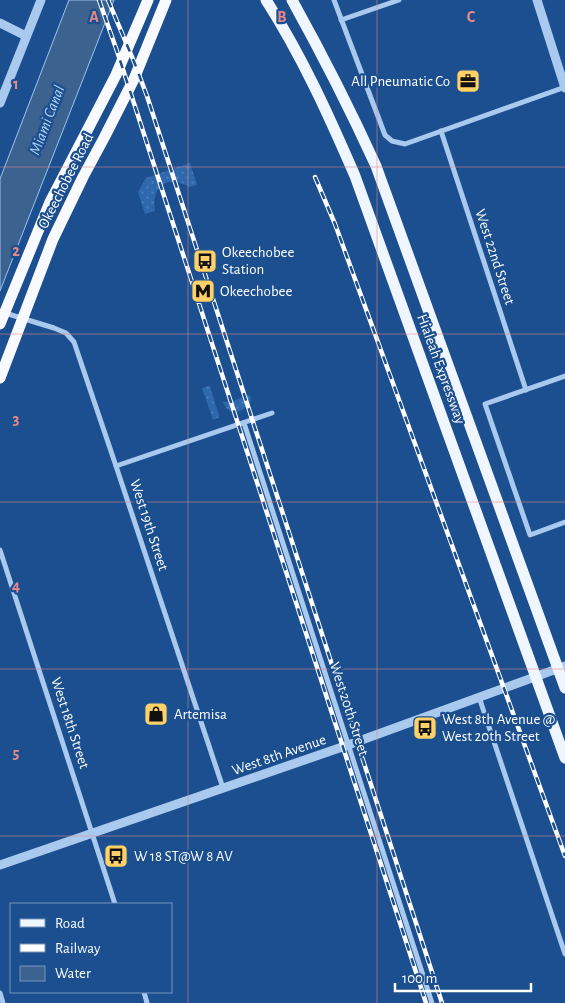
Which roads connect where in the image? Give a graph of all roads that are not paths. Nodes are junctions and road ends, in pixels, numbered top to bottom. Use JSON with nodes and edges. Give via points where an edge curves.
{"nodes":[{"id":1,"x":41,"y":0,"type":"edge"},
{"id":2,"x":148,"y":0,"type":"edge"},
{"id":3,"x":166,"y":0,"type":"edge"},
{"id":4,"x":266,"y":0,"type":"edge"},
{"id":5,"x":292,"y":0,"type":"edge"},
{"id":6,"x":334,"y":0,"type":"edge"},
{"id":7,"x":399,"y":0,"type":"edge"},
{"id":8,"x":537,"y":0,"type":"edge"},
{"id":9,"x":341,"y":20,"type":"junction"},
{"id":10,"x":0,"y":23,"type":"edge"},
{"id":11,"x":26,"y":36,"type":"junction"},
{"id":12,"x":565,"y":87,"type":"edge"},
{"id":13,"x":0,"y":103,"type":"edge"},
{"id":14,"x":441,"y":132,"type":"junction"},
{"id":15,"x":2,"y":318,"type":"edge"},
{"id":16,"x":23,"y":318,"type":"junction"},
{"id":17,"x":565,"y":376,"type":"edge"},
{"id":18,"x":0,"y":378,"type":"edge"},
{"id":19,"x":526,"y":390,"type":"junction"},
{"id":20,"x":272,"y":413,"type":"dead end"},
{"id":21,"x":244,"y":422,"type":"junction"},
{"id":22,"x":116,"y":466,"type":"junction"},
{"id":23,"x":565,"y":522,"type":"edge"},
{"id":24,"x":0,"y":550,"type":"edge"},
{"id":25,"x":562,"y":667,"type":"edge"},
{"id":26,"x":535,"y":677,"type":"junction"},
{"id":27,"x":565,"y":688,"type":"edge"},
{"id":28,"x":479,"y":697,"type":"junction"},
{"id":29,"x":348,"y":745,"type":"junction"},
{"id":30,"x":565,"y":758,"type":"edge"},
{"id":31,"x":222,"y":788,"type":"junction"},
{"id":32,"x":92,"y":833,"type":"junction"},
{"id":33,"x":0,"y":865,"type":"edge"},
{"id":34,"x":115,"y":903,"type":"edge"},
{"id":35,"x":565,"y":954,"type":"edge"},
{"id":36,"x":0,"y":993,"type":"edge"},
{"id":37,"x":3,"y":1003,"type":"edge"},
{"id":38,"x":432,"y":1003,"type":"edge"}],
"edges":[{"from":1,"to":11,"type":"street"},
{"from":2,"to":15,"type":"highway","name":"Okeechobee Road","via":[[116,75],[50,202]]},
{"from":3,"to":16,"type":"highway","name":"Okeechobee Road","via":[[134,79],[53,239]]},
{"from":4,"to":26,"type":"main road","name":"Hialeah Expressway","via":[[303,64],[355,176]]},
{"from":5,"to":25,"type":"main road","name":"Hialeah Expressway","via":[[352,112],[376,166]]},
{"from":6,"to":9,"type":"street"},
{"from":7,"to":9,"type":"street"},
{"from":8,"to":12,"type":"street"},
{"from":9,"to":14,"type":"street","via":[[385,135],[392,141],[405,144]]},
{"from":10,"to":11,"type":"street"},
{"from":11,"to":13,"type":"street"},
{"from":12,"to":14,"type":"street"},
{"from":14,"to":19,"type":"street","name":"West 22nd Street"},
{"from":15,"to":16,"type":"street","name":"West 19th Street"},
{"from":16,"to":18,"type":"highway","name":"Okeechobee Road"},
{"from":16,"to":22,"type":"street","name":"West 19th Street","via":[[66,333],[74,342]]},
{"from":17,"to":19,"type":"street"},
{"from":19,"to":23,"type":"street","via":[[485,404],[530,535]]},
{"from":20,"to":21,"type":"street"},
{"from":21,"to":22,"type":"street"},
{"from":21,"to":29,"type":"street","name":"West 20th Street"},
{"from":22,"to":31,"type":"street","name":"West 19th Street"},
{"from":24,"to":32,"type":"street","name":"West 18th Street"},
{"from":25,"to":26,"type":"street","name":"West 8th Avenue"},
{"from":25,"to":27,"type":"main road","name":"Hialeah Expressway"},
{"from":26,"to":28,"type":"street","name":"West 8th Avenue"},
{"from":26,"to":30,"type":"main road","name":"Hialeah Expressway"},
{"from":28,"to":29,"type":"street","name":"West 8th Avenue"},
{"from":28,"to":35,"type":"street"},
{"from":29,"to":31,"type":"street","name":"West 8th Avenue"},
{"from":29,"to":38,"type":"street","name":"West 20th Street"},
{"from":31,"to":32,"type":"street","name":"West 8th Avenue"},
{"from":32,"to":33,"type":"street","name":"West 8th Avenue"},
{"from":32,"to":34,"type":"street","name":"West 18th Street"},
{"from":36,"to":37,"type":"street"}]}
